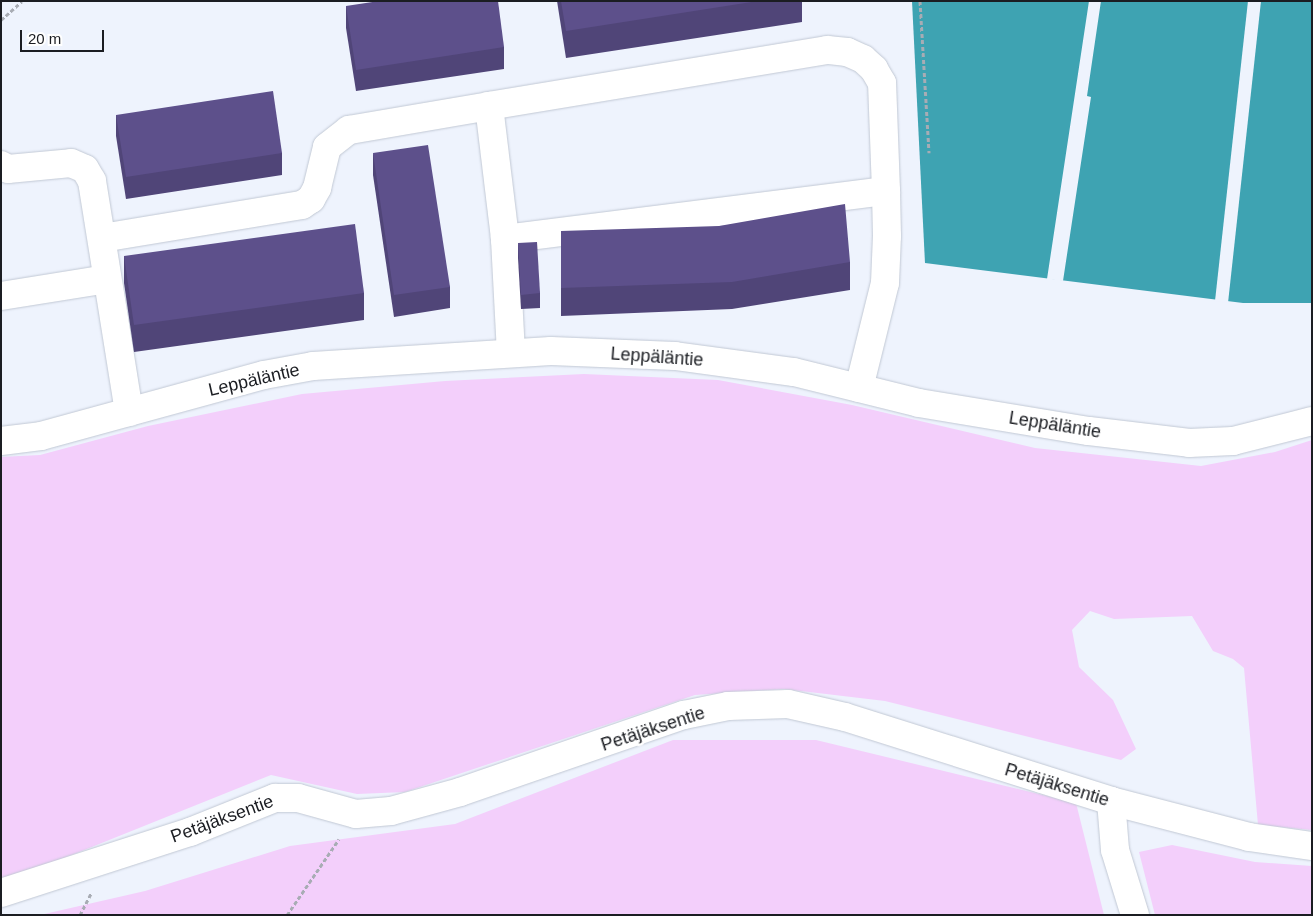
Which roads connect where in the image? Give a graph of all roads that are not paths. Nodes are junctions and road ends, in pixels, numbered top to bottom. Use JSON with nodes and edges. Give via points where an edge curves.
{"nodes":[{"id":1,"x":489,"y":106,"type":"junction"},
{"id":2,"x":1,"y":165,"type":"edge"},
{"id":3,"x":886,"y":191,"type":"junction"},
{"id":4,"x":102,"y":238,"type":"junction"},
{"id":5,"x":505,"y":240,"type":"junction"},
{"id":6,"x":108,"y":279,"type":"junction"},
{"id":7,"x":1,"y":296,"type":"edge"},
{"id":8,"x":510,"y":353,"type":"junction"},
{"id":9,"x":859,"y":388,"type":"junction"},
{"id":10,"x":129,"y":412,"type":"junction"},
{"id":11,"x":1312,"y":420,"type":"edge"},
{"id":12,"x":1,"y":441,"type":"edge"},
{"id":13,"x":1111,"y":801,"type":"junction"},
{"id":14,"x":1312,"y":846,"type":"edge"},
{"id":15,"x":1,"y":893,"type":"edge"},
{"id":16,"x":1135,"y":915,"type":"edge"}],
"edges":[{"from":1,"to":3,"type":"street","via":[[827,50],[847,52],[863,59],[882,83]]},
{"from":1,"to":4,"type":"street","via":[[349,130],[327,147],[317,188],[311,199],[302,205]]},
{"from":1,"to":5,"type":"street"},
{"from":2,"to":4,"type":"street","via":[[8,169],[71,163],[85,169],[92,182]]},
{"from":3,"to":5,"type":"street"},
{"from":3,"to":9,"type":"street","via":[[885,284]]},
{"from":4,"to":6,"type":"street"},
{"from":5,"to":8,"type":"street"},
{"from":6,"to":7,"type":"street"},
{"from":6,"to":10,"type":"street"},
{"from":8,"to":9,"type":"street","name":"Leppäläntie","via":[[551,351],[674,356],[794,372]]},
{"from":8,"to":10,"type":"street","name":"Leppäläntie","via":[[313,366],[264,375]]},
{"from":9,"to":11,"type":"street","name":"Leppäläntie","via":[[938,406],[1089,431],[1189,443],[1233,441]]},
{"from":10,"to":12,"type":"street","name":"Leppäläntie","via":[[41,436]]},
{"from":13,"to":14,"type":"street","name":"Petäjäksentie","via":[[1249,837]]},
{"from":13,"to":15,"type":"street","name":"Petäjäksentie","via":[[845,717],[788,704],[728,706],[684,715],[460,792],[391,811],[356,814],[298,798],[275,798],[190,832]]},
{"from":13,"to":16,"type":"street","via":[[1115,850]]}]}
